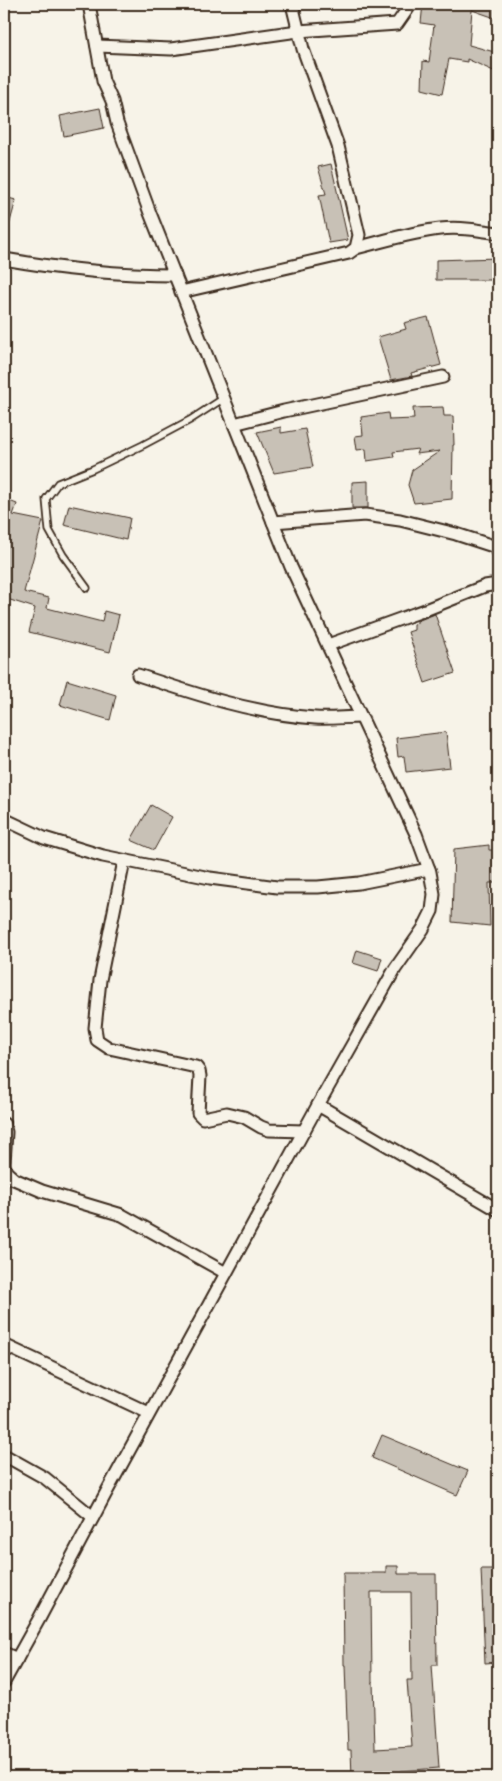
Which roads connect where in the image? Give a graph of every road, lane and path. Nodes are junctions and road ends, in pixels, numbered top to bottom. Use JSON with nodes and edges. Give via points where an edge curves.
{"nodes":[{"id":1,"x":89,"y":4,"type":"edge"},
{"id":2,"x":292,"y":4,"type":"edge"},
{"id":3,"x":411,"y":4,"type":"edge"},
{"id":4,"x":298,"y":30,"type":"junction"},
{"id":5,"x":97,"y":46,"type":"junction"},
{"id":6,"x":498,"y":233,"type":"edge"},
{"id":7,"x":356,"y":248,"type":"junction"},
{"id":8,"x":4,"y":259,"type":"edge"},
{"id":9,"x":175,"y":275,"type":"junction"},
{"id":10,"x":181,"y":292,"type":"junction"},
{"id":11,"x":443,"y":377,"type":"dead end"},
{"id":12,"x":224,"y":398,"type":"junction"},
{"id":13,"x":234,"y":424,"type":"junction"},
{"id":14,"x":273,"y":522,"type":"junction"},
{"id":15,"x":498,"y":551,"type":"edge"},
{"id":16,"x":498,"y":584,"type":"edge"},
{"id":17,"x":87,"y":588,"type":"dead end"},
{"id":18,"x":328,"y":645,"type":"junction"},
{"id":19,"x":138,"y":675,"type":"dead end"},
{"id":20,"x":361,"y":717,"type":"junction"},
{"id":21,"x":4,"y":819,"type":"edge"},
{"id":22,"x":124,"y":861,"type":"junction"},
{"id":23,"x":429,"y":869,"type":"junction"},
{"id":24,"x":318,"y":1105,"type":"junction"},
{"id":25,"x":4,"y":1124,"type":"edge"},
{"id":26,"x":304,"y":1131,"type":"junction"},
{"id":27,"x":4,"y":1164,"type":"edge"},
{"id":28,"x":498,"y":1210,"type":"edge"},
{"id":29,"x":226,"y":1273,"type":"junction"},
{"id":30,"x":4,"y":1345,"type":"edge"},
{"id":31,"x":149,"y":1414,"type":"junction"},
{"id":32,"x":4,"y":1455,"type":"edge"},
{"id":33,"x":93,"y":1517,"type":"junction"},
{"id":34,"x":4,"y":1653,"type":"edge"},
{"id":35,"x":17,"y":1659,"type":"junction"},
{"id":36,"x":4,"y":1682,"type":"edge"}],
"edges":[{"from":1,"to":5,"type":"street"},
{"from":2,"to":4,"type":"street"},
{"from":3,"to":4,"type":"street","via":[[397,24]]},
{"from":4,"to":5,"type":"street","via":[[171,49]]},
{"from":4,"to":7,"type":"street","via":[[338,146],[359,235]]},
{"from":5,"to":9,"type":"street","via":[[103,81]]},
{"from":6,"to":7,"type":"street","via":[[441,229]]},
{"from":7,"to":10,"type":"street","via":[[348,254]]},
{"from":8,"to":9,"type":"street","via":[[100,272]]},
{"from":9,"to":10,"type":"street"},
{"from":10,"to":12,"type":"street"},
{"from":11,"to":13,"type":"street"},
{"from":12,"to":13,"type":"street"},
{"from":12,"to":17,"type":"lane","via":[[143,445],[58,483],[46,499],[49,530]]},
{"from":13,"to":14,"type":"street"},
{"from":14,"to":15,"type":"street","via":[[364,515],[456,534],[493,546]]},
{"from":14,"to":18,"type":"street"},
{"from":16,"to":18,"type":"street","via":[[485,586]]},
{"from":18,"to":20,"type":"street"},
{"from":19,"to":20,"type":"street","via":[[188,692],[254,708],[316,718]]},
{"from":20,"to":23,"type":"street"},
{"from":21,"to":22,"type":"street","via":[[44,838]]},
{"from":22,"to":23,"type":"street","via":[[277,887],[359,884]]},
{"from":22,"to":26,"type":"street","via":[[100,980],[95,1028],[97,1040],[109,1048],[196,1067],[200,1076],[198,1113],[203,1118],[227,1113],[244,1117],[269,1130]]},
{"from":23,"to":24,"type":"street","via":[[434,894],[432,911],[395,969]]},
{"from":24,"to":26,"type":"street"},
{"from":24,"to":28,"type":"street"},
{"from":25,"to":27,"type":"street"},
{"from":26,"to":29,"type":"street"},
{"from":27,"to":29,"type":"street","via":[[6,1172],[14,1179],[42,1191],[122,1215]]},
{"from":29,"to":31,"type":"street"},
{"from":30,"to":31,"type":"street"},
{"from":31,"to":33,"type":"street"},
{"from":32,"to":33,"type":"street","via":[[45,1478]]},
{"from":33,"to":35,"type":"street"},
{"from":34,"to":35,"type":"street"},
{"from":35,"to":36,"type":"street"}]}
